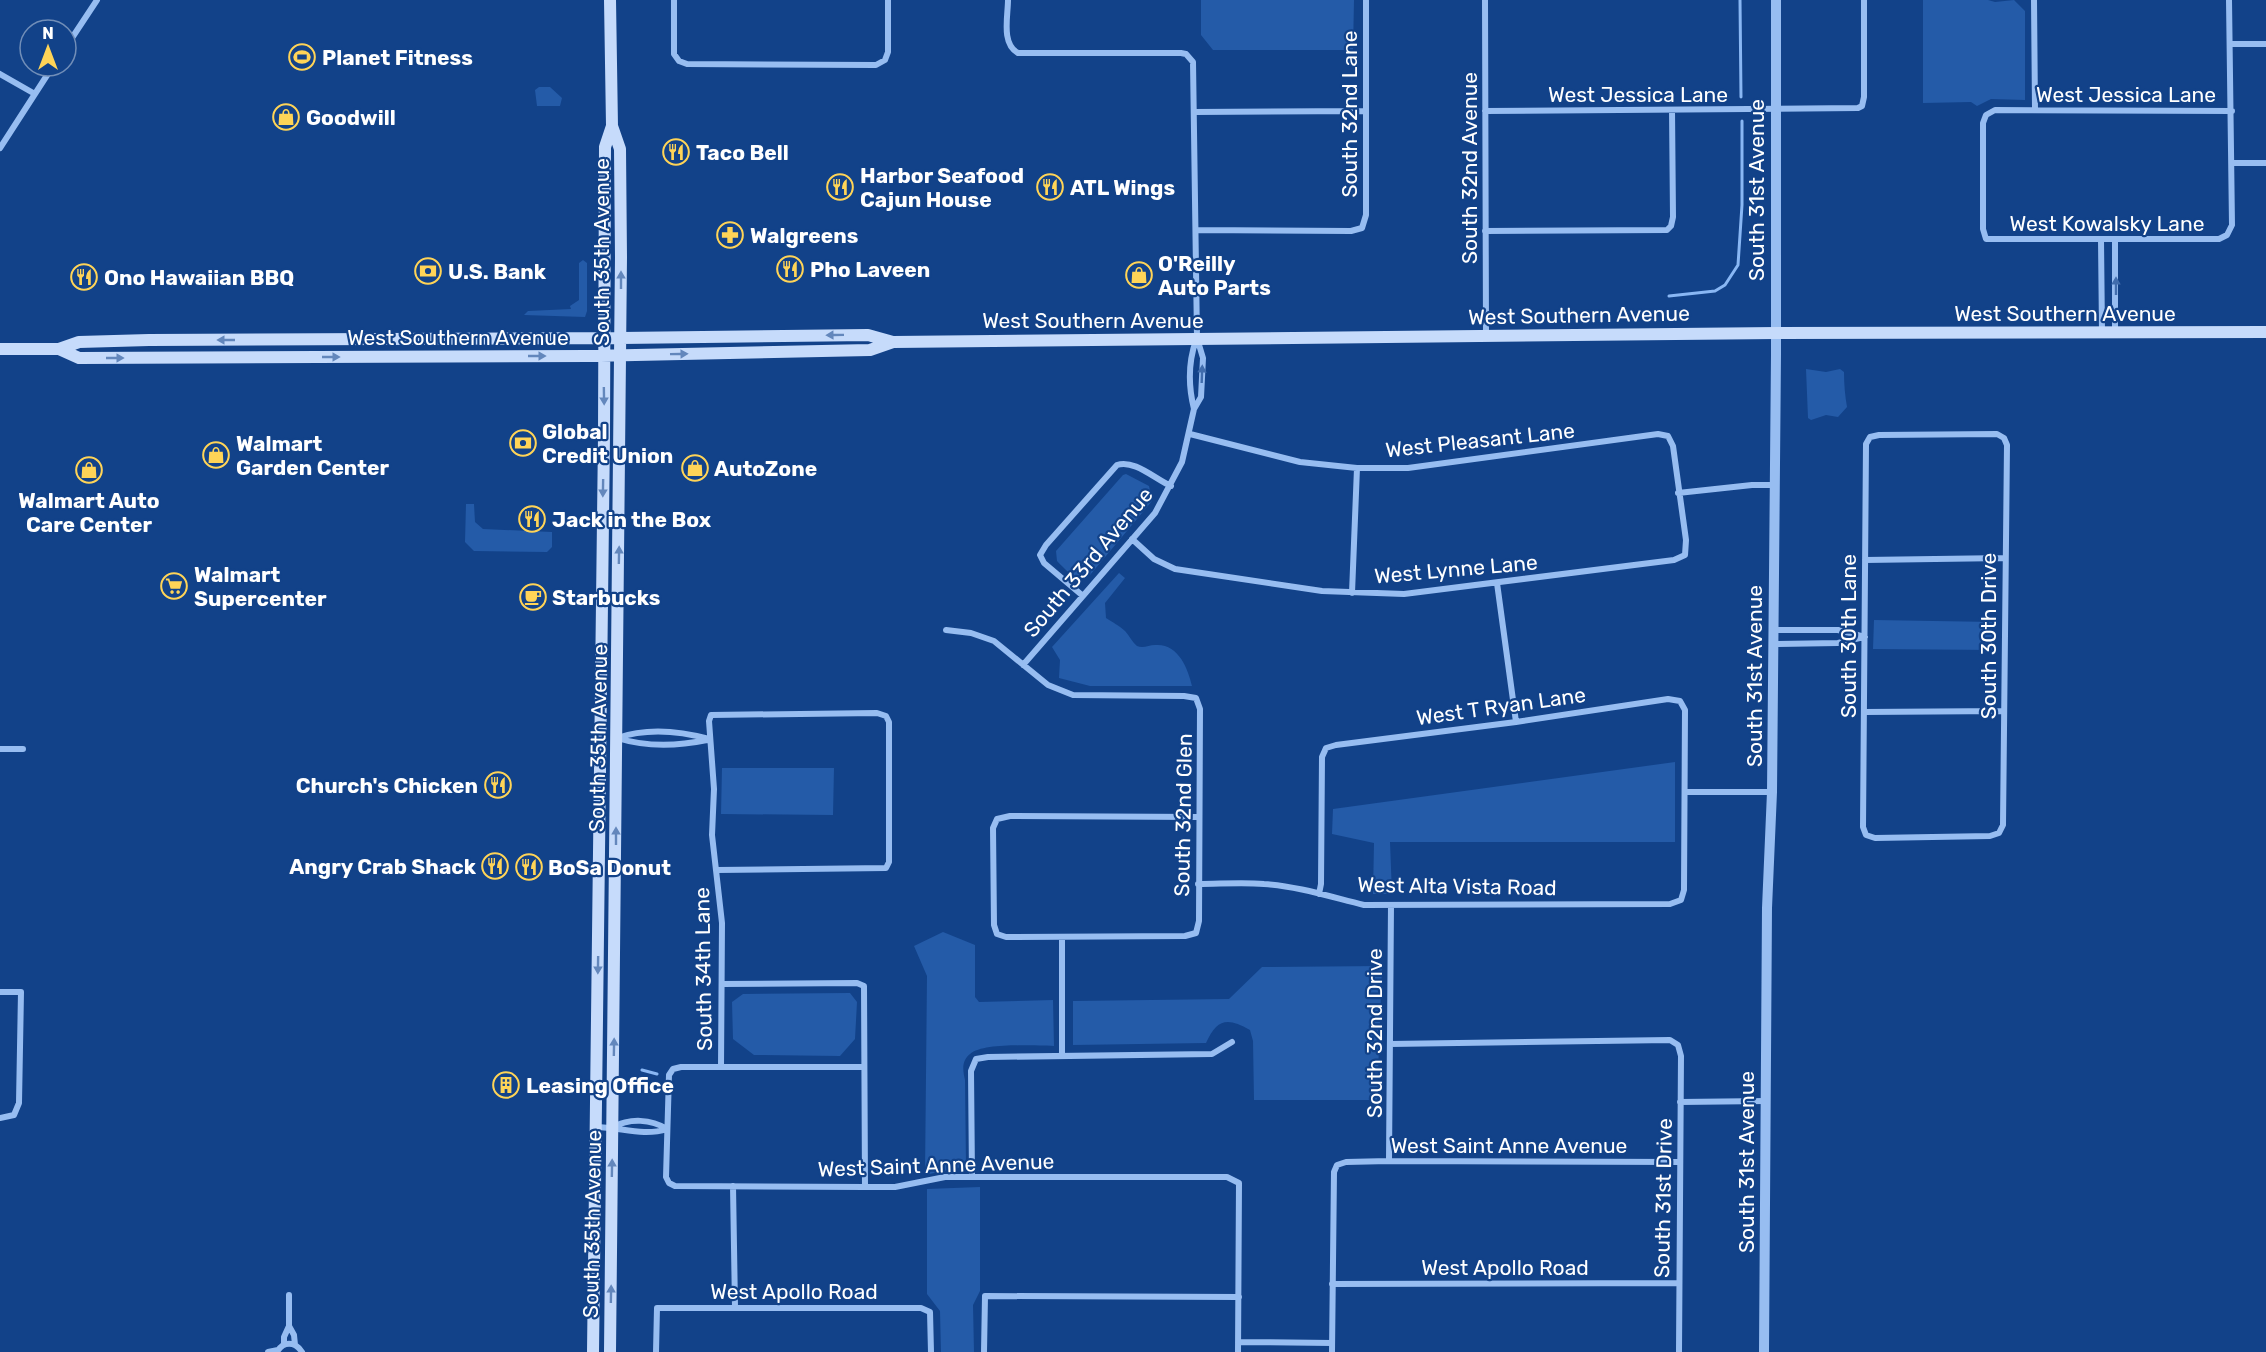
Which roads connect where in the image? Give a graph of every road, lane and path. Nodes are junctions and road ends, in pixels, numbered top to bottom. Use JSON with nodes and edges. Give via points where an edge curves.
{"nodes":[{"id":1,"x":97,"y":0,"type":"edge"},
{"id":2,"x":610,"y":0,"type":"edge"},
{"id":3,"x":674,"y":0,"type":"edge"},
{"id":4,"x":888,"y":0,"type":"edge"},
{"id":5,"x":1008,"y":0,"type":"edge"},
{"id":6,"x":1366,"y":0,"type":"edge"},
{"id":7,"x":1485,"y":0,"type":"edge"},
{"id":8,"x":1776,"y":0,"type":"edge"},
{"id":9,"x":1864,"y":0,"type":"edge"},
{"id":10,"x":2034,"y":0,"type":"edge"},
{"id":11,"x":2229,"y":0,"type":"edge"},
{"id":12,"x":78,"y":28,"type":"edge"},
{"id":13,"x":2231,"y":44,"type":"junction"},
{"id":14,"x":2266,"y":44,"type":"edge"},
{"id":15,"x":0,"y":74,"type":"edge"},
{"id":16,"x":45,"y":78,"type":"edge"},
{"id":17,"x":35,"y":94,"type":"junction"},
{"id":18,"x":1776,"y":109,"type":"junction"},
{"id":19,"x":1672,"y":110,"type":"junction"},
{"id":20,"x":2035,"y":110,"type":"junction"},
{"id":21,"x":1365,"y":111,"type":"junction"},
{"id":22,"x":1485,"y":111,"type":"junction"},
{"id":23,"x":2232,"y":111,"type":"junction"},
{"id":24,"x":1194,"y":112,"type":"junction"},
{"id":25,"x":612,"y":126,"type":"junction"},
{"id":26,"x":0,"y":148,"type":"edge"},
{"id":27,"x":2232,"y":163,"type":"junction"},
{"id":28,"x":2266,"y":163,"type":"edge"},
{"id":29,"x":1196,"y":230,"type":"junction"},
{"id":30,"x":1485,"y":231,"type":"junction"},
{"id":31,"x":1986,"y":239,"type":"joint"},
{"id":32,"x":2101,"y":240,"type":"junction"},
{"id":33,"x":2115,"y":240,"type":"junction"},
{"id":34,"x":2102,"y":332,"type":"junction"},
{"id":35,"x":2115,"y":332,"type":"junction"},
{"id":36,"x":2266,"y":332,"type":"edge"},
{"id":37,"x":1777,"y":333,"type":"junction"},
{"id":38,"x":1486,"y":336,"type":"junction"},
{"id":39,"x":604,"y":338,"type":"junction"},
{"id":40,"x":621,"y":338,"type":"junction"},
{"id":41,"x":1197,"y":338,"type":"junction"},
{"id":42,"x":893,"y":342,"type":"junction"},
{"id":43,"x":0,"y":349,"type":"edge"},
{"id":44,"x":59,"y":349,"type":"junction"},
{"id":45,"x":604,"y":356,"type":"junction"},
{"id":46,"x":621,"y":356,"type":"junction"},
{"id":47,"x":1194,"y":410,"type":"junction"},
{"id":48,"x":1190,"y":435,"type":"junction"},
{"id":49,"x":2004,"y":438,"type":"joint"},
{"id":50,"x":1358,"y":468,"type":"junction"},
{"id":51,"x":1775,"y":485,"type":"junction"},
{"id":52,"x":1171,"y":486,"type":"junction"},
{"id":53,"x":1678,"y":493,"type":"junction"},
{"id":54,"x":1132,"y":539,"type":"junction"},
{"id":55,"x":2005,"y":558,"type":"junction"},
{"id":56,"x":1865,"y":560,"type":"junction"},
{"id":57,"x":1497,"y":584,"type":"junction"},
{"id":58,"x":1352,"y":593,"type":"junction"},
{"id":59,"x":1083,"y":596,"type":"junction"},
{"id":60,"x":946,"y":630,"type":"dead end"},
{"id":61,"x":1773,"y":630,"type":"junction"},
{"id":62,"x":1821,"y":630,"type":"junction"},
{"id":63,"x":602,"y":634,"type":"junction"},
{"id":64,"x":618,"y":634,"type":"junction"},
{"id":65,"x":1864,"y":637,"type":"junction"},
{"id":66,"x":1773,"y":644,"type":"junction"},
{"id":67,"x":1821,"y":644,"type":"junction"},
{"id":68,"x":1023,"y":665,"type":"junction"},
{"id":69,"x":2004,"y":711,"type":"junction"},
{"id":70,"x":1864,"y":712,"type":"junction"},
{"id":71,"x":1516,"y":722,"type":"junction"},
{"id":72,"x":658,"y":732,"type":"junction"},
{"id":73,"x":616,"y":738,"type":"junction"},
{"id":74,"x":709,"y":739,"type":"junction"},
{"id":75,"x":657,"y":744,"type":"junction"},
{"id":76,"x":0,"y":749,"type":"edge"},
{"id":77,"x":23,"y":749,"type":"dead end"},
{"id":78,"x":1685,"y":792,"type":"junction"},
{"id":79,"x":1772,"y":792,"type":"junction"},
{"id":80,"x":1199,"y":817,"type":"junction"},
{"id":81,"x":1866,"y":835,"type":"joint"},
{"id":82,"x":717,"y":870,"type":"junction"},
{"id":83,"x":1198,"y":884,"type":"junction"},
{"id":84,"x":1318,"y":894,"type":"junction"},
{"id":85,"x":1391,"y":905,"type":"junction"},
{"id":86,"x":1062,"y":937,"type":"junction"},
{"id":87,"x":722,"y":984,"type":"junction"},
{"id":88,"x":0,"y":992,"type":"edge"},
{"id":89,"x":1232,"y":1042,"type":"dead end"},
{"id":90,"x":1390,"y":1044,"type":"junction"},
{"id":91,"x":1062,"y":1056,"type":"junction"},
{"id":92,"x":722,"y":1067,"type":"junction"},
{"id":93,"x":864,"y":1067,"type":"junction"},
{"id":94,"x":1766,"y":1101,"type":"junction"},
{"id":95,"x":1680,"y":1102,"type":"junction"},
{"id":96,"x":0,"y":1118,"type":"edge"},
{"id":97,"x":596,"y":1127,"type":"junction"},
{"id":98,"x":613,"y":1127,"type":"junction"},
{"id":99,"x":667,"y":1129,"type":"junction"},
{"id":100,"x":1389,"y":1161,"type":"junction"},
{"id":101,"x":1680,"y":1162,"type":"junction"},
{"id":102,"x":972,"y":1177,"type":"junction"},
{"id":103,"x":733,"y":1186,"type":"junction"},
{"id":104,"x":865,"y":1187,"type":"junction"},
{"id":105,"x":1679,"y":1282,"type":"junction"},
{"id":106,"x":1332,"y":1284,"type":"junction"},
{"id":107,"x":289,"y":1295,"type":"dead end"},
{"id":108,"x":1239,"y":1297,"type":"junction"},
{"id":109,"x":735,"y":1307,"type":"junction"},
{"id":110,"x":289,"y":1326,"type":"junction"},
{"id":111,"x":1238,"y":1342,"type":"junction"},
{"id":112,"x":1332,"y":1343,"type":"junction"},
{"id":113,"x":284,"y":1344,"type":"junction"},
{"id":114,"x":295,"y":1344,"type":"junction"},
{"id":115,"x":277,"y":1351,"type":"edge"},
{"id":116,"x":268,"y":1352,"type":"edge"},
{"id":117,"x":303,"y":1352,"type":"edge"},
{"id":118,"x":593,"y":1352,"type":"edge"},
{"id":119,"x":610,"y":1352,"type":"edge"},
{"id":120,"x":656,"y":1352,"type":"edge"},
{"id":121,"x":931,"y":1352,"type":"edge"},
{"id":122,"x":984,"y":1352,"type":"edge"},
{"id":123,"x":1238,"y":1352,"type":"edge"},
{"id":124,"x":1332,"y":1352,"type":"edge"},
{"id":125,"x":1679,"y":1352,"type":"edge"},
{"id":126,"x":1764,"y":1352,"type":"edge"}],
"edges":[{"from":1,"to":12,"type":"street"},
{"from":2,"to":25,"type":"main road","name":"South 35th Avenue"},
{"from":3,"to":4,"type":"street","via":[[674,54],[687,64],[876,64],[885,60],[888,52]]},
{"from":5,"to":24,"type":"street","name":"South 33rd Avenue","via":[[1008,42],[1012,50],[1024,54],[1181,53],[1191,58]]},
{"from":6,"to":21,"type":"street","name":"South 32nd Lane"},
{"from":7,"to":22,"type":"street","name":"South 32nd Avenue"},
{"from":8,"to":18,"type":"street","name":"South 31st Avenue"},
{"from":9,"to":18,"type":"street","name":"West Jessica Lane","via":[[1862,106]]},
{"from":10,"to":20,"type":"street"},
{"from":11,"to":13,"type":"street"},
{"from":13,"to":14,"type":"street"},
{"from":13,"to":23,"type":"street"},
{"from":15,"to":17,"type":"street"},
{"from":16,"to":17,"type":"street"},
{"from":17,"to":26,"type":"street"},
{"from":18,"to":19,"type":"street","name":"West Jessica Lane"},
{"from":18,"to":37,"type":"street","name":"South 31st Avenue"},
{"from":19,"to":22,"type":"street","name":"West Jessica Lane"},
{"from":19,"to":30,"type":"street","via":[[1671,226],[1661,231]]},
{"from":20,"to":23,"type":"street","name":"West Jessica Lane"},
{"from":20,"to":31,"type":"street","name":"West Jessica Lane","via":[[1995,110],[1986,115]]},
{"from":21,"to":24,"type":"street"},
{"from":21,"to":29,"type":"street","name":"South 32nd Lane","via":[[1366,215],[1362,228]]},
{"from":22,"to":30,"type":"street","name":"South 32nd Avenue"},
{"from":23,"to":27,"type":"street"},
{"from":24,"to":29,"type":"street","name":"South 33rd Avenue"},
{"from":25,"to":39,"type":"main road","name":"South 35th Avenue","via":[[605,147]]},
{"from":40,"to":25,"type":"main road","name":"South 35th Avenue","one_way":true,"via":[[620,149]]},
{"from":27,"to":28,"type":"street"},
{"from":27,"to":33,"type":"street","name":"West Kowalsky Lane","via":[[2232,225],[2227,236]]},
{"from":29,"to":41,"type":"street","name":"South 33rd Avenue"},
{"from":30,"to":38,"type":"street","name":"South 32nd Avenue"},
{"from":31,"to":32,"type":"street","name":"West Kowalsky Lane"},
{"from":32,"to":33,"type":"street","name":"West Kowalsky Lane"},
{"from":32,"to":34,"type":"street"},
{"from":35,"to":33,"type":"street","one_way":true},
{"from":34,"to":35,"type":"main road","name":"West Southern Avenue"},
{"from":34,"to":37,"type":"main road","name":"West Southern Avenue"},
{"from":35,"to":36,"type":"main road","name":"West Southern Avenue"},
{"from":37,"to":38,"type":"main road","name":"West Southern Avenue"},
{"from":37,"to":51,"type":"street","name":"South 31st Avenue"},
{"from":38,"to":41,"type":"main road","name":"West Southern Avenue"},
{"from":39,"to":40,"type":"main road","name":"West Southern Avenue"},
{"from":39,"to":44,"type":"main road","name":"West Southern Avenue","one_way":true,"via":[[149,340],[79,342]]},
{"from":39,"to":45,"type":"main road","name":"South 35th Avenue"},
{"from":42,"to":40,"type":"main road","name":"West Southern Avenue","one_way":true,"via":[[868,335]]},
{"from":40,"to":46,"type":"main road","name":"South 35th Avenue"},
{"from":41,"to":42,"type":"main road","name":"West Southern Avenue"},
{"from":41,"to":47,"type":"street","name":"South 33rd Avenue","via":[[1190,358]]},
{"from":47,"to":41,"type":"street","name":"South 33rd Avenue","one_way":true,"via":[[1201,397],[1203,358]]},
{"from":46,"to":42,"type":"main road","name":"West Southern Avenue","one_way":true,"via":[[870,350]]},
{"from":43,"to":44,"type":"main road","name":"West Southern Avenue"},
{"from":44,"to":45,"type":"main road","name":"West Southern Avenue","one_way":true,"via":[[79,358]]},
{"from":45,"to":46,"type":"main road","name":"West Southern Avenue"},
{"from":45,"to":63,"type":"main road","name":"South 35th Avenue","one_way":true},
{"from":64,"to":46,"type":"main road","name":"South 35th Avenue","one_way":true},
{"from":47,"to":48,"type":"street","name":"South 33rd Avenue"},
{"from":48,"to":50,"type":"street","name":"West Pleasant Lane","via":[[1300,462]]},
{"from":48,"to":52,"type":"street","name":"South 33rd Avenue"},
{"from":49,"to":55,"type":"street","name":"South 30th Drive"},
{"from":49,"to":56,"type":"street","name":"South 30th Lane","via":[[1997,434],[1870,437],[1866,444]]},
{"from":50,"to":53,"type":"street","name":"West Pleasant Lane","via":[[1408,468],[1658,434],[1668,436],[1673,446]]},
{"from":50,"to":58,"type":"street"},
{"from":51,"to":53,"type":"street"},
{"from":51,"to":61,"type":"street","name":"South 31st Avenue"},
{"from":52,"to":54,"type":"street","name":"South 33rd Avenue","via":[[1155,513]]},
{"from":52,"to":59,"type":"street","via":[[1123,463],[1114,468],[1046,545],[1040,555],[1044,563]]},
{"from":53,"to":57,"type":"street","name":"West Lynne Lane","via":[[1686,540],[1684,555],[1674,560]]},
{"from":54,"to":58,"type":"street","name":"West Lynne Lane","via":[[1154,559],[1175,569]]},
{"from":54,"to":59,"type":"street","name":"South 33rd Avenue"},
{"from":55,"to":56,"type":"street"},
{"from":55,"to":69,"type":"street","name":"South 30th Drive"},
{"from":56,"to":65,"type":"street","name":"South 30th Lane"},
{"from":57,"to":58,"type":"street","name":"West Lynne Lane","via":[[1404,594]]},
{"from":57,"to":71,"type":"street"},
{"from":59,"to":68,"type":"street","name":"South 33rd Avenue"},
{"from":60,"to":68,"type":"street","via":[[994,641]]},
{"from":61,"to":62,"type":"street"},
{"from":61,"to":66,"type":"street","name":"South 31st Avenue"},
{"from":62,"to":65,"type":"street"},
{"from":62,"to":67,"type":"street"},
{"from":63,"to":64,"type":"main road"},
{"from":63,"to":97,"type":"main road","name":"South 35th Avenue","one_way":true},
{"from":64,"to":73,"type":"main road","name":"South 35th Avenue"},
{"from":65,"to":67,"type":"street"},
{"from":65,"to":70,"type":"street","name":"South 30th Lane"},
{"from":66,"to":67,"type":"street"},
{"from":66,"to":79,"type":"street","name":"South 31st Avenue"},
{"from":68,"to":80,"type":"street","name":"South 32nd Glen","via":[[1048,685],[1073,695],[1196,698],[1200,709]]},
{"from":69,"to":70,"type":"street"},
{"from":69,"to":81,"type":"street","name":"South 30th Drive","via":[[2000,833],[1875,838]]},
{"from":70,"to":81,"type":"street","name":"South 30th Lane"},
{"from":71,"to":78,"type":"street","name":"West T Ryan Lane","via":[[1668,699],[1680,701],[1685,710]]},
{"from":71,"to":84,"type":"street","name":"West T Ryan Lane","via":[[1326,748],[1322,757]]},
{"from":72,"to":73,"type":"street","via":[[634,732]]},
{"from":72,"to":74,"type":"street"},
{"from":72,"to":75,"type":"street"},
{"from":73,"to":75,"type":"street"},
{"from":98,"to":73,"type":"main road","name":"South 35th Avenue","one_way":true},
{"from":74,"to":75,"type":"street"},
{"from":74,"to":82,"type":"street","name":"South 34th Lane"},
{"from":74,"to":82,"type":"street","name":"South 34th Lane","via":[[711,715],[718,713],[877,713],[889,722],[886,868]]},
{"from":76,"to":77,"type":"street"},
{"from":78,"to":79,"type":"street"},
{"from":78,"to":85,"type":"street","name":"West Alta Vista Road","via":[[1681,900],[1670,904]]},
{"from":79,"to":94,"type":"street","name":"South 31st Avenue"},
{"from":80,"to":83,"type":"street","name":"South 32nd Glen"},
{"from":80,"to":86,"type":"street","via":[[997,819],[993,828],[997,934]]},
{"from":82,"to":87,"type":"street","name":"South 34th Lane","via":[[722,914]]},
{"from":83,"to":84,"type":"street","name":"West Alta Vista Road","via":[[1263,884]]},
{"from":83,"to":86,"type":"street","name":"South 32nd Glen","via":[[1196,933]]},
{"from":84,"to":85,"type":"street","name":"West Alta Vista Road","via":[[1364,905]]},
{"from":85,"to":90,"type":"street","name":"South 32nd Drive"},
{"from":86,"to":91,"type":"street"},
{"from":87,"to":92,"type":"street","name":"South 34th Lane"},
{"from":87,"to":93,"type":"street","via":[[864,986]]},
{"from":88,"to":96,"type":"street","via":[[21,992],[19,1103],[14,1115]]},
{"from":89,"to":91,"type":"street","via":[[1212,1054]]},
{"from":90,"to":95,"type":"street","name":"South 31st Drive","via":[[1670,1040],[1678,1045],[1681,1056]]},
{"from":90,"to":100,"type":"street","name":"South 32nd Drive"},
{"from":91,"to":102,"type":"street","via":[[976,1059],[971,1071]]},
{"from":92,"to":93,"type":"street"},
{"from":92,"to":99,"type":"street","via":[[673,1069],[669,1076]]},
{"from":93,"to":104,"type":"street"},
{"from":94,"to":95,"type":"street"},
{"from":94,"to":126,"type":"street","name":"South 31st Avenue"},
{"from":95,"to":101,"type":"street","name":"South 31st Drive"},
{"from":97,"to":98,"type":"street"},
{"from":97,"to":118,"type":"main road","name":"South 35th Avenue"},
{"from":98,"to":99,"type":"street","via":[[623,1131]]},
{"from":98,"to":99,"type":"street","via":[[623,1121],[655,1122]]},
{"from":119,"to":98,"type":"main road","name":"South 35th Avenue","one_way":true},
{"from":99,"to":103,"type":"street","name":"West Saint Anne Avenue","via":[[669,1183]]},
{"from":100,"to":101,"type":"street","name":"West Saint Anne Avenue"},
{"from":100,"to":106,"type":"street","name":"West Saint Anne Avenue","via":[[1337,1165]]},
{"from":101,"to":105,"type":"street","name":"South 31st Drive"},
{"from":102,"to":104,"type":"street","name":"West Saint Anne Avenue"},
{"from":102,"to":108,"type":"street","name":"West Saint Anne Avenue","via":[[1227,1178],[1239,1183]]},
{"from":103,"to":104,"type":"street","name":"West Saint Anne Avenue"},
{"from":103,"to":109,"type":"street"},
{"from":105,"to":106,"type":"street","name":"West Apollo Road"},
{"from":105,"to":125,"type":"street","name":"South 31st Drive"},
{"from":106,"to":112,"type":"street"},
{"from":107,"to":110,"type":"street"},
{"from":108,"to":111,"type":"street"},
{"from":108,"to":122,"type":"street","via":[[985,1296]]},
{"from":109,"to":120,"type":"street","name":"West Apollo Road","via":[[657,1308]]},
{"from":109,"to":121,"type":"street","name":"West Apollo Road","via":[[921,1308],[930,1312]]},
{"from":110,"to":113,"type":"street"},
{"from":110,"to":114,"type":"street"},
{"from":111,"to":112,"type":"street"},
{"from":111,"to":123,"type":"street"},
{"from":112,"to":124,"type":"street"},
{"from":113,"to":114,"type":"street"},
{"from":113,"to":115,"type":"street"},
{"from":114,"to":117,"type":"street"},
{"from":115,"to":116,"type":"street"}]}
